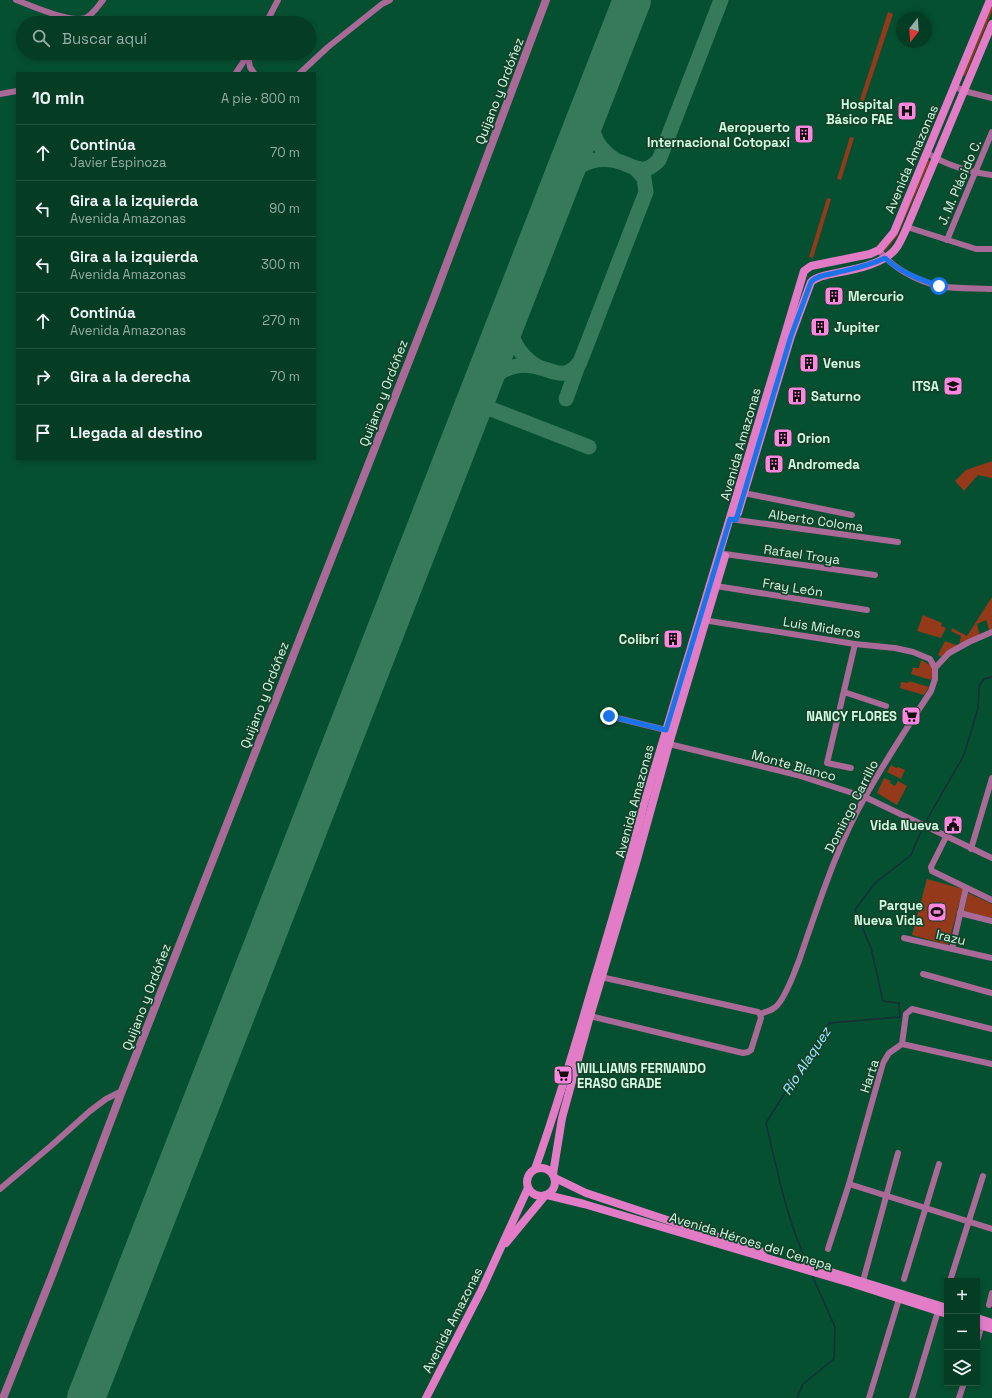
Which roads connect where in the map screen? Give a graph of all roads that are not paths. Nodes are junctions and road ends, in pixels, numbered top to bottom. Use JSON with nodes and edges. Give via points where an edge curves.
{"nodes":[{"id":1,"x":16,"y":0,"type":"edge"},
{"id":2,"x":102,"y":0,"type":"edge"},
{"id":3,"x":278,"y":0,"type":"edge"},
{"id":4,"x":390,"y":0,"type":"edge"},
{"id":5,"x":546,"y":0,"type":"edge"},
{"id":6,"x":990,"y":0,"type":"edge"},
{"id":7,"x":380,"y":2,"type":"edge"},
{"id":8,"x":64,"y":16,"type":"edge"},
{"id":9,"x":89,"y":16,"type":"edge"},
{"id":10,"x":270,"y":16,"type":"edge"},
{"id":11,"x":992,"y":24,"type":"edge"},
{"id":12,"x":316,"y":58,"type":"edge"},
{"id":13,"x":245,"y":60,"type":"edge"},
{"id":14,"x":249,"y":60,"type":"edge"},
{"id":15,"x":314,"y":60,"type":"edge"},
{"id":16,"x":237,"y":72,"type":"edge"},
{"id":17,"x":253,"y":72,"type":"edge"},
{"id":18,"x":301,"y":72,"type":"edge"},
{"id":19,"x":954,"y":86,"type":"junction"},
{"id":20,"x":16,"y":91,"type":"edge"},
{"id":21,"x":964,"y":91,"type":"junction"},
{"id":22,"x":0,"y":94,"type":"edge"},
{"id":23,"x":992,"y":98,"type":"edge"},
{"id":24,"x":992,"y":132,"type":"edge"},
{"id":25,"x":927,"y":153,"type":"junction"},
{"id":26,"x":936,"y":158,"type":"junction"},
{"id":27,"x":975,"y":173,"type":"junction"},
{"id":28,"x":992,"y":176,"type":"edge"},
{"id":29,"x":907,"y":227,"type":"junction"},
{"id":30,"x":946,"y":240,"type":"junction"},
{"id":31,"x":992,"y":249,"type":"edge"},
{"id":32,"x":879,"y":250,"type":"junction"},
{"id":33,"x":885,"y":258,"type":"junction"},
{"id":34,"x":820,"y":264,"type":"junction"},
{"id":35,"x":824,"y":275,"type":"junction"},
{"id":36,"x":992,"y":289,"type":"edge"},
{"id":37,"x":767,"y":407,"type":"junction"},
{"id":38,"x":744,"y":494,"type":"junction"},
{"id":39,"x":852,"y":515,"type":"dead end"},
{"id":40,"x":733,"y":519,"type":"junction"},
{"id":41,"x":898,"y":542,"type":"dead end"},
{"id":42,"x":726,"y":554,"type":"junction"},
{"id":43,"x":875,"y":575,"type":"dead end"},
{"id":44,"x":716,"y":586,"type":"junction"},
{"id":45,"x":867,"y":610,"type":"dead end"},
{"id":46,"x":703,"y":620,"type":"junction"},
{"id":47,"x":992,"y":632,"type":"edge"},
{"id":48,"x":855,"y":644,"type":"junction"},
{"id":49,"x":935,"y":668,"type":"junction"},
{"id":50,"x":844,"y":692,"type":"junction"},
{"id":51,"x":886,"y":706,"type":"dead end"},
{"id":52,"x":609,"y":716,"type":"dead end"},
{"id":53,"x":666,"y":730,"type":"junction"},
{"id":54,"x":666,"y":743,"type":"junction"},
{"id":55,"x":851,"y":768,"type":"dead end"},
{"id":56,"x":992,"y":778,"type":"edge"},
{"id":57,"x":865,"y":796,"type":"junction"},
{"id":58,"x":946,"y":837,"type":"junction"},
{"id":59,"x":971,"y":849,"type":"junction"},
{"id":60,"x":992,"y":858,"type":"edge"},
{"id":61,"x":966,"y":888,"type":"junction"},
{"id":62,"x":992,"y":900,"type":"edge"},
{"id":63,"x":960,"y":913,"type":"junction"},
{"id":64,"x":992,"y":921,"type":"edge"},
{"id":65,"x":904,"y":938,"type":"dead end"},
{"id":66,"x":952,"y":949,"type":"junction"},
{"id":67,"x":992,"y":958,"type":"edge"},
{"id":68,"x":923,"y":974,"type":"dead end"},
{"id":69,"x":602,"y":977,"type":"junction"},
{"id":70,"x":992,"y":993,"type":"edge"},
{"id":71,"x":760,"y":1014,"type":"junction"},
{"id":72,"x":590,"y":1016,"type":"junction"},
{"id":73,"x":992,"y":1029,"type":"edge"},
{"id":74,"x":902,"y":1044,"type":"junction"},
{"id":75,"x":992,"y":1064,"type":"edge"},
{"id":76,"x":122,"y":1091,"type":"junction"},
{"id":77,"x":898,"y":1153,"type":"dead end"},
{"id":78,"x":939,"y":1164,"type":"dead end"},
{"id":79,"x":535,"y":1169,"type":"junction"},
{"id":80,"x":554,"y":1176,"type":"junction"},
{"id":81,"x":983,"y":1176,"type":"dead end"},
{"id":82,"x":849,"y":1184,"type":"junction"},
{"id":83,"x":528,"y":1188,"type":"junction"},
{"id":84,"x":0,"y":1189,"type":"edge"},
{"id":85,"x":546,"y":1196,"type":"junction"},
{"id":86,"x":886,"y":1196,"type":"junction"},
{"id":87,"x":926,"y":1209,"type":"junction"},
{"id":88,"x":968,"y":1222,"type":"junction"},
{"id":89,"x":992,"y":1229,"type":"edge"},
{"id":90,"x":828,"y":1249,"type":"dead end"},
{"id":91,"x":498,"y":1252,"type":"junction"},
{"id":92,"x":764,"y":1255,"type":"junction"},
{"id":93,"x":951,"y":1278,"type":"edge"},
{"id":94,"x":904,"y":1279,"type":"dead end"},
{"id":95,"x":852,"y":1281,"type":"junction"},
{"id":96,"x":863,"y":1281,"type":"junction"},
{"id":97,"x":992,"y":1293,"type":"edge"},
{"id":98,"x":899,"y":1299,"type":"junction"},
{"id":99,"x":989,"y":1305,"type":"dead end"},
{"id":100,"x":944,"y":1307,"type":"edge"},
{"id":101,"x":938,"y":1311,"type":"junction"},
{"id":102,"x":944,"y":1313,"type":"edge"},
{"id":103,"x":980,"y":1319,"type":"edge"},
{"id":104,"x":992,"y":1323,"type":"edge"},
{"id":105,"x":980,"y":1324,"type":"edge"},
{"id":106,"x":992,"y":1329,"type":"edge"},
{"id":107,"x":963,"y":1386,"type":"edge"},
{"id":108,"x":3,"y":1396,"type":"edge"},
{"id":109,"x":426,"y":1398,"type":"edge"},
{"id":110,"x":869,"y":1398,"type":"edge"},
{"id":111,"x":912,"y":1398,"type":"edge"},
{"id":112,"x":959,"y":1398,"type":"edge"}],
"edges":[{"from":1,"to":8,"type":"street","via":[[45,12]]},
{"from":2,"to":9,"type":"street"},
{"from":3,"to":10,"type":"street"},
{"from":4,"to":7,"type":"street"},
{"from":5,"to":76,"type":"street","name":"Quijano y Ordóñez","via":[[432,300]]},
{"from":6,"to":19,"type":"main road","name":"Avenida Amazonas"},
{"from":7,"to":12,"type":"street"},
{"from":11,"to":21,"type":"main road","name":"Avenida Amazonas"},
{"from":13,"to":16,"type":"street"},
{"from":14,"to":17,"type":"street"},
{"from":15,"to":18,"type":"street"},
{"from":19,"to":21,"type":"street"},
{"from":19,"to":25,"type":"main road","name":"Avenida Amazonas"},
{"from":20,"to":22,"type":"street"},
{"from":21,"to":23,"type":"street"},
{"from":21,"to":26,"type":"main road","name":"Avenida Amazonas"},
{"from":24,"to":27,"type":"street","name":"J. M. Plácido C."},
{"from":25,"to":26,"type":"street"},
{"from":25,"to":32,"type":"main road","name":"Avenida Amazonas","via":[[894,232]]},
{"from":26,"to":27,"type":"street"},
{"from":26,"to":29,"type":"main road","name":"Avenida Amazonas"},
{"from":27,"to":28,"type":"street"},
{"from":27,"to":30,"type":"street","name":"J. M. Plácido C."},
{"from":29,"to":30,"type":"street"},
{"from":29,"to":33,"type":"main road","name":"Avenida Amazonas","via":[[897,247]]},
{"from":30,"to":31,"type":"street","via":[[976,249]]},
{"from":32,"to":33,"type":"street"},
{"from":32,"to":34,"type":"main road","name":"Avenida Amazonas"},
{"from":33,"to":35,"type":"main road","name":"Avenida Amazonas","via":[[875,263]]},
{"from":33,"to":36,"type":"street","via":[[914,277],[939,286]]},
{"from":34,"to":35,"type":"main road"},
{"from":34,"to":37,"type":"main road","name":"Avenida Amazonas","via":[[804,271]]},
{"from":35,"to":37,"type":"main road","name":"Avenida Amazonas","via":[[811,282]]},
{"from":37,"to":38,"type":"main road","name":"Avenida Amazonas"},
{"from":37,"to":40,"type":"main road","name":"Avenida Amazonas"},
{"from":38,"to":39,"type":"street"},
{"from":38,"to":40,"type":"main road","name":"Avenida Amazonas"},
{"from":40,"to":41,"type":"street","name":"Alberto Coloma"},
{"from":40,"to":42,"type":"main road","name":"Avenida Amazonas"},
{"from":40,"to":46,"type":"main road","name":"Avenida Amazonas"},
{"from":42,"to":43,"type":"street","name":"Rafael Troya"},
{"from":42,"to":44,"type":"main road","name":"Avenida Amazonas"},
{"from":44,"to":45,"type":"street","name":"Fray León"},
{"from":44,"to":46,"type":"main road","name":"Avenida Amazonas"},
{"from":46,"to":48,"type":"street","name":"Luis Mideros"},
{"from":46,"to":53,"type":"main road","name":"Avenida Amazonas"},
{"from":46,"to":54,"type":"main road","name":"Avenida Amazonas"},
{"from":47,"to":49,"type":"street","via":[[949,653]]},
{"from":48,"to":49,"type":"street","name":"Luis Mideros","via":[[913,652],[930,659]]},
{"from":48,"to":50,"type":"street"},
{"from":49,"to":57,"type":"street","name":"Domingo Carrillo","via":[[931,691]]},
{"from":50,"to":51,"type":"street"},
{"from":50,"to":55,"type":"street","via":[[827,763]]},
{"from":52,"to":53,"type":"street"},
{"from":53,"to":54,"type":"main road","name":"Avenida Amazonas"},
{"from":54,"to":57,"type":"street","name":"Monte Blanco","via":[[797,775]]},
{"from":54,"to":69,"type":"main road","name":"Avenida Amazonas","via":[[636,863]]},
{"from":54,"to":79,"type":"main road","name":"Avenida Amazonas","via":[[644,804],[630,862],[571,1061]]},
{"from":56,"to":59,"type":"street"},
{"from":57,"to":58,"type":"street","name":"Monte Blanco"},
{"from":57,"to":71,"type":"street","name":"Domingo Carrillo","via":[[822,892],[788,987],[776,1008]]},
{"from":58,"to":59,"type":"street"},
{"from":58,"to":61,"type":"street","via":[[931,867],[932,871]]},
{"from":59,"to":60,"type":"street"},
{"from":61,"to":62,"type":"street"},
{"from":61,"to":63,"type":"street"},
{"from":63,"to":64,"type":"street"},
{"from":63,"to":66,"type":"street"},
{"from":65,"to":66,"type":"street","name":"Irazu"},
{"from":66,"to":67,"type":"street","name":"Irazu"},
{"from":68,"to":70,"type":"street"},
{"from":69,"to":71,"type":"street"},
{"from":69,"to":72,"type":"main road","name":"Avenida Amazonas"},
{"from":71,"to":72,"type":"street","via":[[751,1050],[744,1053]]},
{"from":72,"to":80,"type":"main road","name":"Avenida Amazonas","via":[[562,1118]]},
{"from":73,"to":74,"type":"street","via":[[912,1009],[906,1014]]},
{"from":74,"to":75,"type":"street"},
{"from":74,"to":82,"type":"street","name":"Harta","via":[[889,1053],[883,1063]]},
{"from":76,"to":84,"type":"street","via":[[90,1111]]},
{"from":76,"to":108,"type":"street","name":"Quijano y Ordóñez"},
{"from":77,"to":86,"type":"street"},
{"from":78,"to":87,"type":"street"},
{"from":79,"to":80,"type":"main road","via":[[548,1169]]},
{"from":79,"to":83,"type":"main road","via":[[527,1177]]},
{"from":80,"to":85,"type":"main road","via":[[554,1188]]},
{"from":80,"to":92,"type":"main road","name":"Avenida Héroes del Cenepa","via":[[586,1193]]},
{"from":81,"to":88,"type":"street"},
{"from":82,"to":86,"type":"street"},
{"from":82,"to":90,"type":"street","name":"Harta"},
{"from":83,"to":85,"type":"main road","via":[[534,1195]]},
{"from":83,"to":91,"type":"main road"},
{"from":85,"to":91,"type":"main road"},
{"from":85,"to":92,"type":"main road","name":"Avenida Héroes del Cenepa","via":[[584,1204]]},
{"from":86,"to":87,"type":"street"},
{"from":86,"to":96,"type":"street"},
{"from":87,"to":88,"type":"street"},
{"from":87,"to":94,"type":"street"},
{"from":88,"to":89,"type":"street"},
{"from":88,"to":93,"type":"street"},
{"from":91,"to":109,"type":"main road","name":"Avenida Amazonas","via":[[482,1289]]},
{"from":92,"to":95,"type":"main road","name":"Avenida Héroes del Cenepa"},
{"from":95,"to":96,"type":"main road","name":"Avenida Héroes del Cenepa"},
{"from":95,"to":98,"type":"main road","name":"Avenida Héroes del Cenepa"},
{"from":96,"to":100,"type":"main road","name":"Avenida Héroes del Cenepa"},
{"from":97,"to":99,"type":"street"},
{"from":98,"to":101,"type":"main road","name":"Avenida Héroes del Cenepa"},
{"from":98,"to":110,"type":"street"},
{"from":101,"to":102,"type":"main road","name":"Avenida Héroes del Cenepa"},
{"from":101,"to":111,"type":"street"},
{"from":103,"to":104,"type":"main road"},
{"from":105,"to":106,"type":"main road"},
{"from":107,"to":112,"type":"street"}]}
